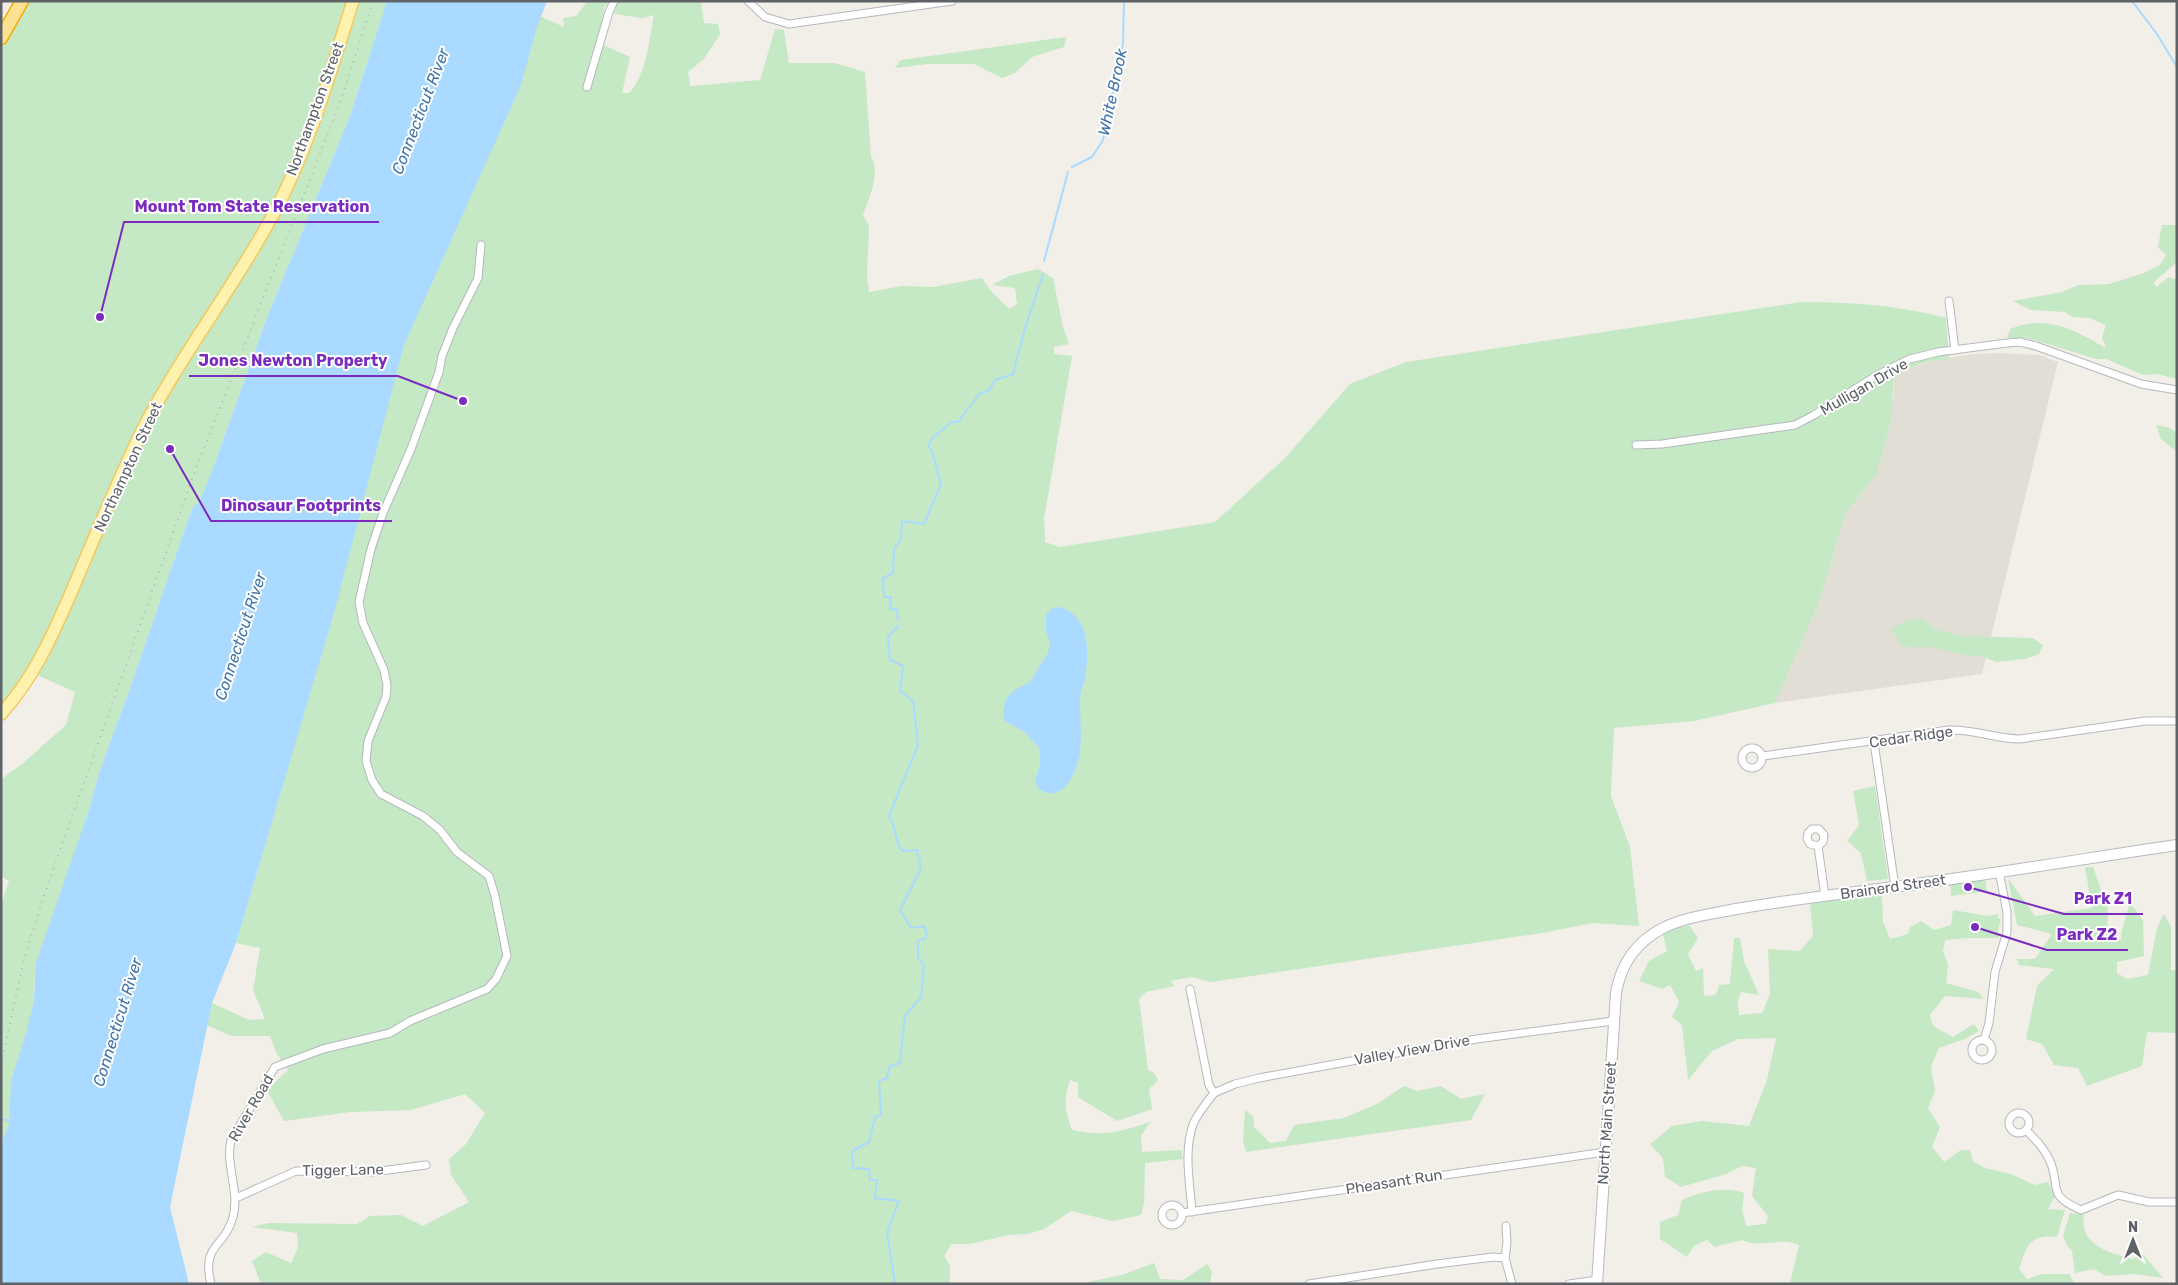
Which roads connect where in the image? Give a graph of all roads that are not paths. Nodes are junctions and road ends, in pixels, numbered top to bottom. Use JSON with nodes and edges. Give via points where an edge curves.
{"nodes":[{"id":1,"x":22,"y":1,"type":"edge"},
{"id":2,"x":353,"y":1,"type":"edge"},
{"id":3,"x":614,"y":1,"type":"edge"},
{"id":4,"x":748,"y":1,"type":"edge"},
{"id":5,"x":952,"y":1,"type":"edge"},
{"id":6,"x":1,"y":38,"type":"edge"},
{"id":7,"x":587,"y":87,"type":"dead end"},
{"id":8,"x":481,"y":245,"type":"dead end"},
{"id":9,"x":1949,"y":301,"type":"dead end"},
{"id":10,"x":1955,"y":350,"type":"junction"},
{"id":11,"x":2177,"y":390,"type":"edge"},
{"id":12,"x":1636,"y":445,"type":"dead end"},
{"id":13,"x":1,"y":714,"type":"edge"},
{"id":14,"x":2177,"y":721,"type":"edge"},
{"id":15,"x":1874,"y":742,"type":"junction"},
{"id":16,"x":1763,"y":756,"type":"dead end"},
{"id":17,"x":2177,"y":845,"type":"edge"},
{"id":18,"x":1818,"y":846,"type":"dead end"},
{"id":19,"x":1999,"y":871,"type":"junction"},
{"id":20,"x":1895,"y":887,"type":"junction"},
{"id":21,"x":1825,"y":896,"type":"junction"},
{"id":22,"x":1625,"y":964,"type":"joint"},
{"id":23,"x":1190,"y":989,"type":"dead end"},
{"id":24,"x":1613,"y":1021,"type":"junction"},
{"id":25,"x":1984,"y":1040,"type":"dead end"},
{"id":26,"x":1214,"y":1093,"type":"junction"},
{"id":27,"x":2026,"y":1130,"type":"dead end"},
{"id":28,"x":1605,"y":1152,"type":"junction"},
{"id":29,"x":426,"y":1165,"type":"dead end"},
{"id":30,"x":236,"y":1198,"type":"junction"},
{"id":31,"x":2177,"y":1202,"type":"edge"},
{"id":32,"x":1192,"y":1212,"type":"junction"},
{"id":33,"x":1182,"y":1213,"type":"dead end"},
{"id":34,"x":1506,"y":1226,"type":"dead end"},
{"id":35,"x":1505,"y":1258,"type":"junction"},
{"id":36,"x":1597,"y":1282,"type":"edge"},
{"id":37,"x":211,"y":1284,"type":"edge"},
{"id":38,"x":1309,"y":1284,"type":"edge"},
{"id":39,"x":1512,"y":1284,"type":"edge"},
{"id":40,"x":1569,"y":1284,"type":"edge"}],
"edges":[{"from":1,"to":6,"type":"highway"},
{"from":2,"to":13,"type":"main road","name":"Northampton Street","via":[[312,129],[281,197],[253,249],[153,411],[40,661]]},
{"from":3,"to":7,"type":"street"},
{"from":4,"to":5,"type":"street","via":[[765,17],[789,24]]},
{"from":8,"to":30,"type":"street","name":"River Road","via":[[478,278],[453,328],[410,449],[383,513],[361,590],[359,610],[388,685],[368,741],[366,761],[372,780],[382,794],[423,816],[440,830],[457,852],[489,876],[507,956],[496,979],[487,989],[390,1033],[323,1049],[275,1067],[231,1140],[229,1148]]},
{"from":9,"to":10,"type":"street"},
{"from":10,"to":11,"type":"street","name":"Mulligan Drive","via":[[2026,343],[2141,384]]},
{"from":10,"to":12,"type":"street","name":"Mulligan Drive","via":[[1901,363],[1795,425]]},
{"from":14,"to":15,"type":"street","name":"Cedar Ridge","via":[[2145,721],[2020,739],[1956,730]]},
{"from":15,"to":16,"type":"street","name":"Cedar Ridge"},
{"from":15,"to":20,"type":"street"},
{"from":17,"to":19,"type":"street","name":"Brainerd Street"},
{"from":18,"to":21,"type":"street"},
{"from":19,"to":20,"type":"street","name":"Brainerd Street"},
{"from":19,"to":25,"type":"street","via":[[2008,932],[1995,972]]},
{"from":20,"to":21,"type":"street","name":"Brainerd Street"},
{"from":21,"to":22,"type":"street","name":"Brainerd Street","via":[[1774,902],[1683,920],[1647,938]]},
{"from":22,"to":24,"type":"street","name":"North Main Street","via":[[1618,985]]},
{"from":23,"to":26,"type":"street","via":[[1209,1085]]},
{"from":24,"to":26,"type":"street","name":"Valley View Drive","via":[[1477,1039],[1258,1078]]},
{"from":24,"to":28,"type":"street","name":"North Main Street"},
{"from":26,"to":32,"type":"street","via":[[1194,1122],[1190,1138]]},
{"from":27,"to":31,"type":"street","via":[[2042,1146],[2051,1163],[2058,1194],[2066,1204],[2081,1210],[2118,1195],[2150,1202]]},
{"from":28,"to":32,"type":"street","name":"Pheasant Run"},
{"from":28,"to":36,"type":"street","name":"North Main Street"},
{"from":29,"to":30,"type":"street","name":"Tigger Lane","via":[[373,1172],[296,1171]]},
{"from":30,"to":37,"type":"street","name":"River Road","via":[[233,1218],[209,1257],[207,1269]]},
{"from":32,"to":33,"type":"street","name":"Pheasant Run"},
{"from":34,"to":35,"type":"street","via":[[1508,1243]]},
{"from":35,"to":38,"type":"street","via":[[1437,1264]]},
{"from":35,"to":39,"type":"street"},
{"from":36,"to":40,"type":"street"}]}
